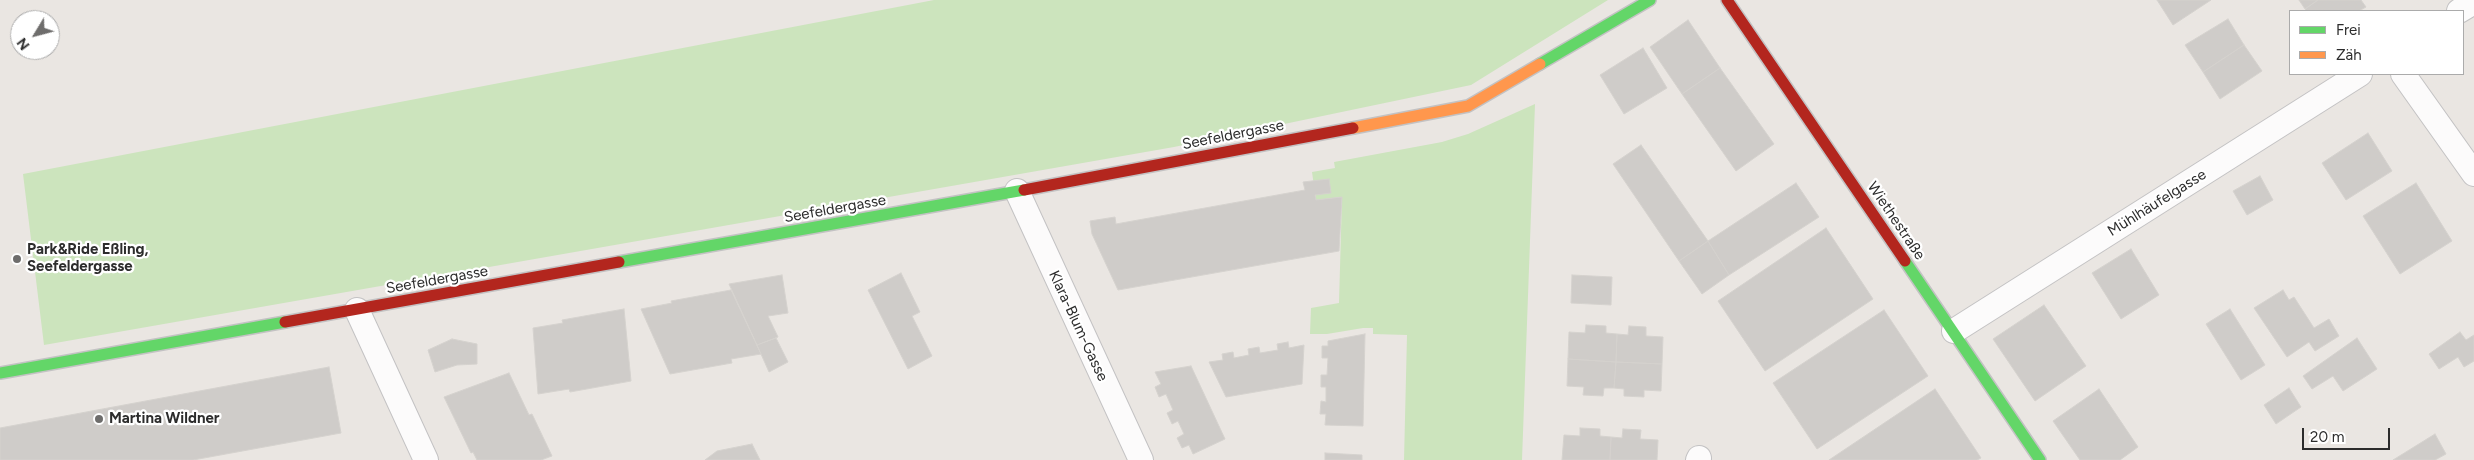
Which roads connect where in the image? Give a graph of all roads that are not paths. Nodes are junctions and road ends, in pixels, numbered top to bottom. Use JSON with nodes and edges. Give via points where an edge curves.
{"nodes":[{"id":1,"x":1650,"y":0,"type":"edge"},
{"id":2,"x":1727,"y":0,"type":"edge"},
{"id":3,"x":2474,"y":2,"type":"edge"},
{"id":4,"x":2461,"y":10,"type":"edge"},
{"id":5,"x":2358,"y":75,"type":"edge"},
{"id":6,"x":2404,"y":75,"type":"edge"},
{"id":7,"x":2474,"y":174,"type":"edge"},
{"id":8,"x":1017,"y":191,"type":"junction"},
{"id":9,"x":357,"y":310,"type":"junction"},
{"id":10,"x":1954,"y":331,"type":"junction"},
{"id":11,"x":0,"y":373,"type":"edge"},
{"id":12,"x":426,"y":460,"type":"edge"},
{"id":13,"x":1140,"y":460,"type":"edge"},
{"id":14,"x":2040,"y":460,"type":"edge"}],
"edges":[{"from":1,"to":8,"type":"street","name":"Seefeldergasse","via":[[1468,106]]},
{"from":2,"to":10,"type":"street","name":"Wiethestraße"},
{"from":3,"to":4,"type":"street"},
{"from":5,"to":10,"type":"street","name":"Mühlhäufelgasse"},
{"from":6,"to":7,"type":"street"},
{"from":8,"to":9,"type":"street","name":"Seefeldergasse"},
{"from":8,"to":13,"type":"street","name":"Klara-Blum-Gasse"},
{"from":9,"to":11,"type":"street","name":"Seefeldergasse"},
{"from":9,"to":12,"type":"street"},
{"from":10,"to":14,"type":"street","name":"Wiethestraße"}]}
